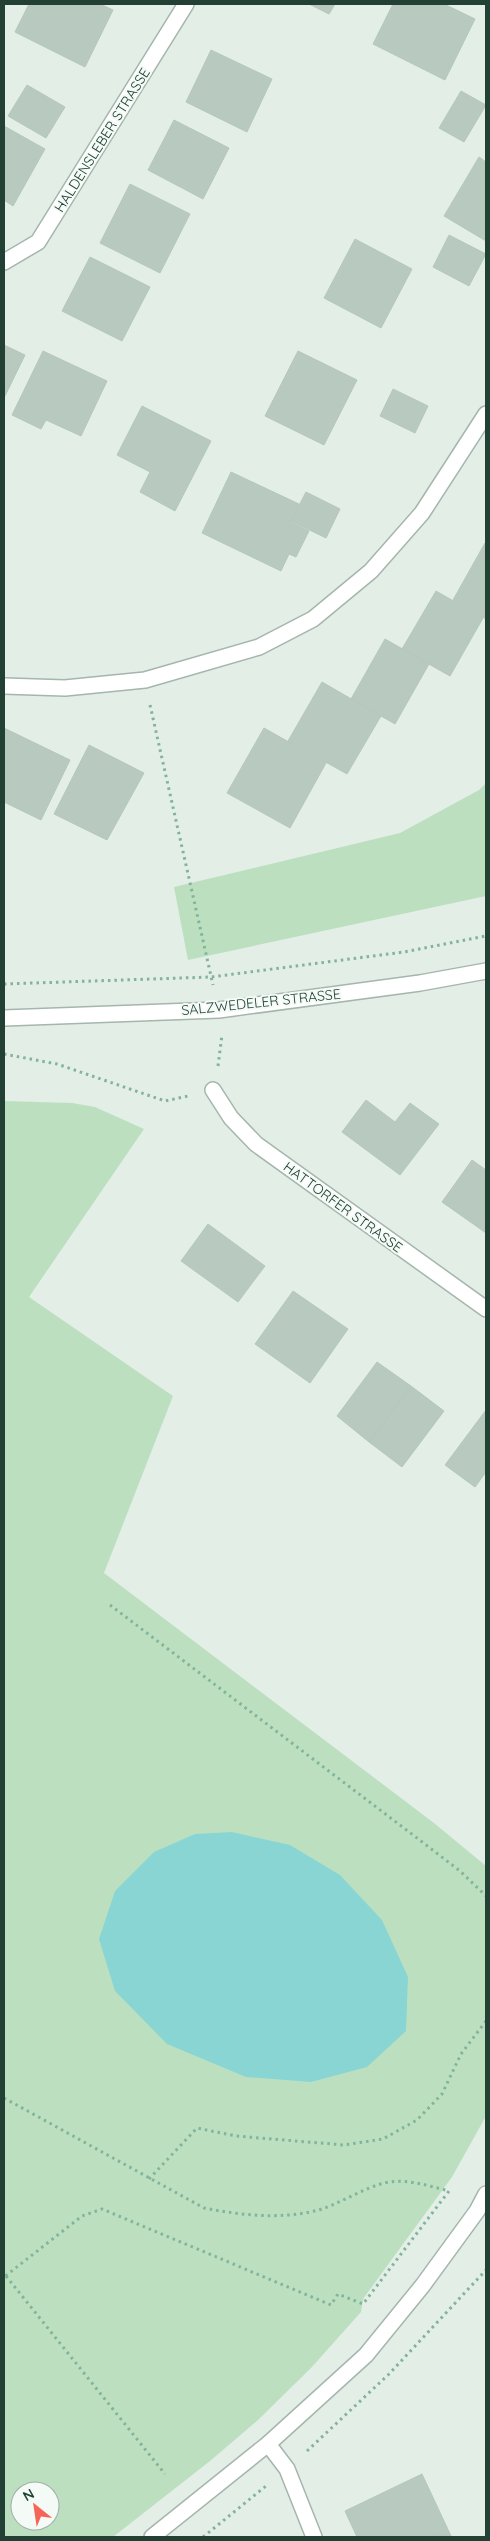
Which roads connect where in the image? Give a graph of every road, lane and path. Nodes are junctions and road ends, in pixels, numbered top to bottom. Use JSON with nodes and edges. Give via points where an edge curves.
{"nodes":[{"id":1,"x":186,"y":4,"type":"edge"},
{"id":2,"x":4,"y":262,"type":"edge"},
{"id":3,"x":486,"y":414,"type":"edge"},
{"id":4,"x":145,"y":680,"type":"junction"},
{"id":5,"x":4,"y":686,"type":"edge"},
{"id":6,"x":486,"y":936,"type":"edge"},
{"id":7,"x":486,"y":971,"type":"edge"},
{"id":8,"x":211,"y":977,"type":"junction"},
{"id":9,"x":4,"y":984,"type":"edge"},
{"id":10,"x":219,"y":1010,"type":"junction"},
{"id":11,"x":4,"y":1018,"type":"edge"},
{"id":12,"x":4,"y":1054,"type":"edge"},
{"id":13,"x":213,"y":1090,"type":"junction"},
{"id":14,"x":486,"y":1309,"type":"edge"},
{"id":15,"x":110,"y":1605,"type":"dead end"},
{"id":16,"x":486,"y":1896,"type":"edge"},
{"id":17,"x":486,"y":2020,"type":"edge"},
{"id":18,"x":4,"y":2098,"type":"edge"},
{"id":19,"x":149,"y":2179,"type":"junction"},
{"id":20,"x":486,"y":2194,"type":"edge"},
{"id":21,"x":5,"y":2277,"type":"edge"},
{"id":22,"x":268,"y":2444,"type":"junction"},
{"id":23,"x":165,"y":2474,"type":"dead end"},
{"id":24,"x":152,"y":2537,"type":"edge"},
{"id":25,"x":314,"y":2537,"type":"edge"}],
"edges":[{"from":1,"to":2,"type":"street","name":"HALDENSLEBER STRASSE","via":[[38,242]]},
{"from":3,"to":4,"type":"street","via":[[422,513],[372,571],[313,619],[259,647]]},
{"from":4,"to":5,"type":"street","via":[[65,688]]},
{"from":4,"to":8,"type":"path"},
{"from":6,"to":8,"type":"path","via":[[404,952]]},
{"from":7,"to":10,"type":"street","name":"SALZWEDELER STRASSE"},
{"from":8,"to":9,"type":"path"},
{"from":8,"to":10,"type":"path"},
{"from":10,"to":11,"type":"street","name":"SALZWEDELER STRASSE"},
{"from":10,"to":13,"type":"path","via":[[222,1043]]},
{"from":12,"to":13,"type":"path","via":[[57,1064],[165,1101]]},
{"from":13,"to":14,"type":"street","name":"HATTORFER STRASSE","via":[[231,1118],[256,1144]]},
{"from":15,"to":16,"type":"path","via":[[460,1871]]},
{"from":17,"to":19,"type":"path","via":[[461,2054],[442,2094],[417,2120],[383,2139],[344,2145],[236,2136],[197,2128]]},
{"from":18,"to":19,"type":"path"},
{"from":19,"to":21,"type":"path","via":[[204,2208],[238,2215],[311,2212],[388,2182],[414,2182],[449,2191],[363,2304],[338,2294],[332,2305],[102,2209],[82,2216]]},
{"from":20,"to":22,"type":"street","via":[[423,2286],[366,2356]]},
{"from":21,"to":23,"type":"path"},
{"from":22,"to":24,"type":"street"},
{"from":22,"to":25,"type":"street","via":[[288,2469]]}]}
